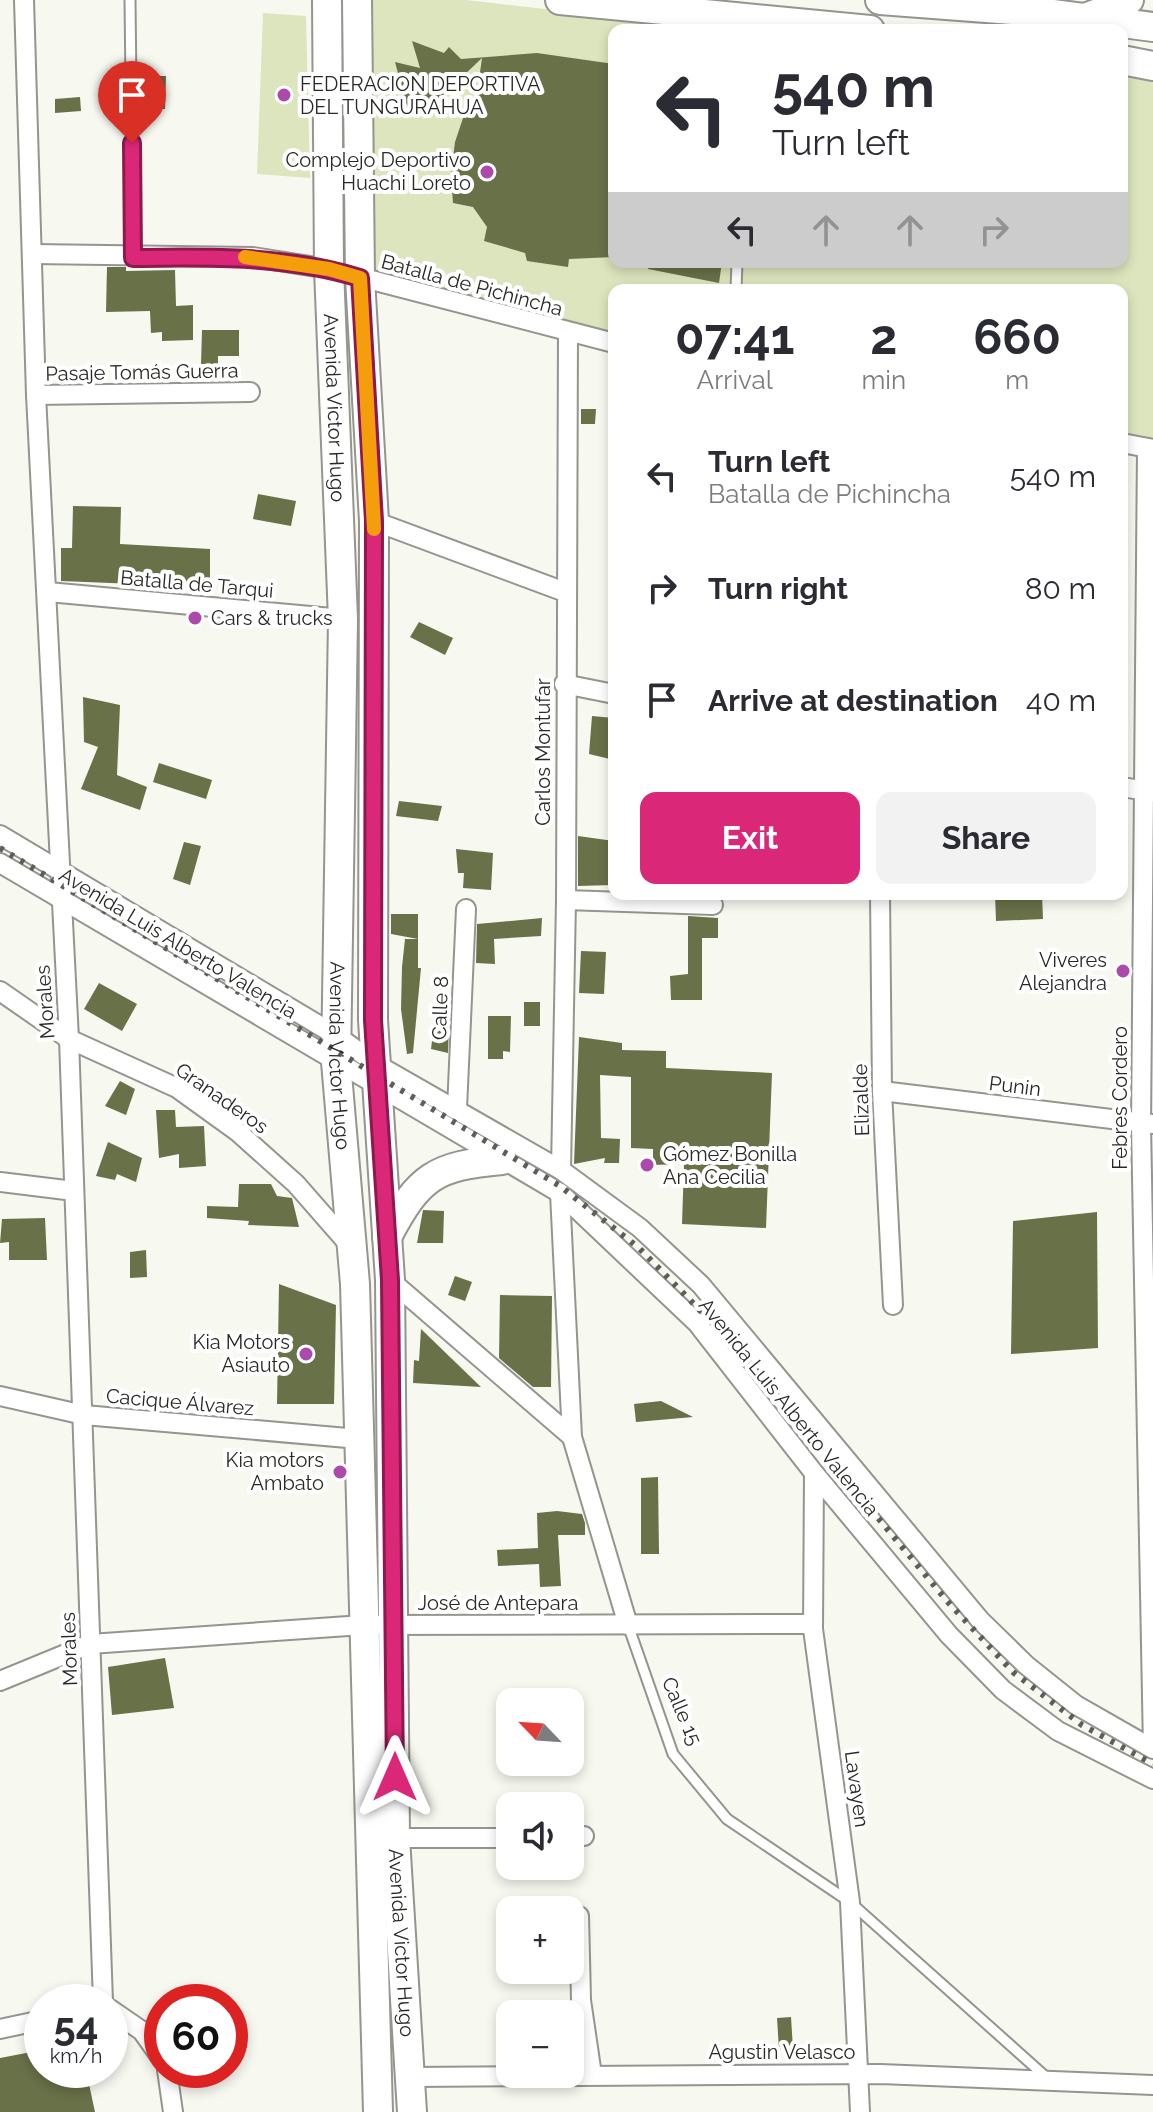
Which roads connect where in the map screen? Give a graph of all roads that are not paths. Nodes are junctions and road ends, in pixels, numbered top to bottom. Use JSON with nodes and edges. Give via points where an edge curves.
{"nodes":[{"id":1,"x":24,"y":0,"type":"edge"},
{"id":2,"x":130,"y":0,"type":"edge"},
{"id":3,"x":327,"y":0,"type":"edge"},
{"id":4,"x":357,"y":0,"type":"edge"},
{"id":5,"x":560,"y":0,"type":"edge"},
{"id":6,"x":880,"y":0,"type":"edge"},
{"id":7,"x":1130,"y":0,"type":"edge"},
{"id":8,"x":1037,"y":6,"type":"edge"},
{"id":9,"x":1082,"y":18,"type":"junction"},
{"id":10,"x":794,"y":24,"type":"edge"},
{"id":11,"x":1153,"y":27,"type":"edge"},
{"id":12,"x":1128,"y":61,"type":"edge"},
{"id":13,"x":1153,"y":66,"type":"edge"},
{"id":14,"x":32,"y":254,"type":"junction"},
{"id":15,"x":133,"y":258,"type":"junction"},
{"id":16,"x":329,"y":269,"type":"junction"},
{"id":17,"x":360,"y":278,"type":"junction"},
{"id":18,"x":568,"y":333,"type":"junction"},
{"id":19,"x":608,"y":342,"type":"edge"},
{"id":20,"x":250,"y":392,"type":"dead end"},
{"id":21,"x":36,"y":395,"type":"junction"},
{"id":22,"x":1128,"y":444,"type":"edge"},
{"id":23,"x":1150,"y":448,"type":"edge"},
{"id":24,"x":374,"y":521,"type":"junction"},
{"id":25,"x":48,"y":592,"type":"junction"},
{"id":26,"x":565,"y":592,"type":"junction"},
{"id":27,"x":343,"y":619,"type":"junction"},
{"id":28,"x":564,"y":684,"type":"junction"},
{"id":29,"x":608,"y":693,"type":"edge"},
{"id":30,"x":1128,"y":788,"type":"edge"},
{"id":31,"x":1148,"y":792,"type":"edge"},
{"id":32,"x":0,"y":835,"type":"edge"},
{"id":33,"x":0,"y":863,"type":"edge"},
{"id":34,"x":59,"y":870,"type":"junction"},
{"id":35,"x":60,"y":898,"type":"junction"},
{"id":36,"x":566,"y":900,"type":"junction"},
{"id":37,"x":880,"y":900,"type":"edge"},
{"id":38,"x":713,"y":905,"type":"dead end"},
{"id":39,"x":466,"y":909,"type":"dead end"},
{"id":40,"x":0,"y":991,"type":"edge"},
{"id":41,"x":1147,"y":1000,"type":"edge"},
{"id":42,"x":69,"y":1039,"type":"junction"},
{"id":43,"x":336,"y":1049,"type":"junction"},
{"id":44,"x":377,"y":1076,"type":"junction"},
{"id":45,"x":882,"y":1091,"type":"junction"},
{"id":46,"x":457,"y":1109,"type":"junction"},
{"id":47,"x":1147,"y":1125,"type":"edge"},
{"id":48,"x":502,"y":1160,"type":"junction"},
{"id":49,"x":561,"y":1170,"type":"junction"},
{"id":50,"x":0,"y":1182,"type":"edge"},
{"id":51,"x":74,"y":1191,"type":"junction"},
{"id":52,"x":560,"y":1193,"type":"junction"},
{"id":53,"x":387,"y":1238,"type":"junction"},
{"id":54,"x":354,"y":1250,"type":"junction"},
{"id":55,"x":390,"y":1280,"type":"junction"},
{"id":56,"x":893,"y":1305,"type":"dead end"},
{"id":57,"x":0,"y":1396,"type":"edge"},
{"id":58,"x":84,"y":1415,"type":"junction"},
{"id":59,"x":572,"y":1437,"type":"junction"},
{"id":60,"x":359,"y":1439,"type":"junction"},
{"id":61,"x":814,"y":1473,"type":"junction"},
{"id":62,"x":1151,"y":1535,"type":"edge"},
{"id":63,"x":812,"y":1624,"type":"junction"},
{"id":64,"x":363,"y":1625,"type":"junction"},
{"id":65,"x":396,"y":1625,"type":"junction"},
{"id":66,"x":628,"y":1625,"type":"junction"},
{"id":67,"x":90,"y":1644,"type":"junction"},
{"id":68,"x":0,"y":1681,"type":"edge"},
{"id":69,"x":1153,"y":1748,"type":"edge"},
{"id":70,"x":1153,"y":1779,"type":"edge"},
{"id":71,"x":395,"y":1838,"type":"junction"},
{"id":72,"x":496,"y":1838,"type":"edge"},
{"id":73,"x":850,"y":1902,"type":"junction"},
{"id":74,"x":102,"y":1984,"type":"edge"},
{"id":75,"x":581,"y":1984,"type":"edge"},
{"id":76,"x":128,"y":2021,"type":"edge"},
{"id":77,"x":24,"y":2024,"type":"edge"},
{"id":78,"x":0,"y":2029,"type":"edge"},
{"id":79,"x":144,"y":2034,"type":"edge"},
{"id":80,"x":859,"y":2074,"type":"junction"},
{"id":81,"x":592,"y":2075,"type":"junction"},
{"id":82,"x":412,"y":2077,"type":"junction"},
{"id":83,"x":1052,"y":2083,"type":"junction"},
{"id":84,"x":1153,"y":2085,"type":"edge"},
{"id":85,"x":170,"y":2088,"type":"edge"},
{"id":86,"x":173,"y":2112,"type":"edge"},
{"id":87,"x":378,"y":2112,"type":"edge"},
{"id":88,"x":412,"y":2112,"type":"edge"},
{"id":89,"x":860,"y":2112,"type":"edge"}],
"edges":[{"from":1,"to":14,"type":"street","name":"Morales"},
{"from":2,"to":15,"type":"lane"},
{"from":3,"to":16,"type":"main road","name":"Avenida Victor Hugo"},
{"from":4,"to":17,"type":"main road","name":"Avenida Victor Hugo"},
{"from":5,"to":10,"type":"main road"},
{"from":6,"to":8,"type":"main road"},
{"from":7,"to":9,"type":"main road"},
{"from":8,"to":9,"type":"main road"},
{"from":9,"to":11,"type":"main road"},
{"from":12,"to":13,"type":"main road"},
{"from":14,"to":15,"type":"street","name":"Batalla de Pichincha"},
{"from":14,"to":21,"type":"street","name":"Morales"},
{"from":15,"to":16,"type":"street","name":"Batalla de Pichincha","via":[[253,257]]},
{"from":16,"to":17,"type":"street","name":"Batalla de Pichincha"},
{"from":16,"to":27,"type":"main road","name":"Avenida Victor Hugo"},
{"from":17,"to":18,"type":"street","name":"Batalla de Pichincha"},
{"from":17,"to":24,"type":"main road","name":"Avenida Victor Hugo"},
{"from":18,"to":19,"type":"street","name":"Batalla de Pichincha"},
{"from":18,"to":26,"type":"street","name":"Carlos Montufar"},
{"from":20,"to":21,"type":"street","name":"Pasaje Tomás Guerra"},
{"from":21,"to":25,"type":"street","name":"Morales"},
{"from":22,"to":23,"type":"street"},
{"from":23,"to":31,"type":"street","name":"Febres Cordero"},
{"from":24,"to":26,"type":"street"},
{"from":24,"to":44,"type":"main road","name":"Avenida Victor Hugo"},
{"from":25,"to":27,"type":"street","name":"Batalla de Tarqui"},
{"from":25,"to":34,"type":"street","name":"Morales"},
{"from":26,"to":28,"type":"street","name":"Carlos Montufar"},
{"from":27,"to":43,"type":"main road","name":"Avenida Victor Hugo"},
{"from":28,"to":29,"type":"street"},
{"from":28,"to":36,"type":"street","name":"Carlos Montufar"},
{"from":30,"to":31,"type":"street"},
{"from":31,"to":41,"type":"street","name":"Febres Cordero"},
{"from":32,"to":34,"type":"street","name":"Avenida Luis Alberto Valencia"},
{"from":33,"to":35,"type":"street","name":"Avenida Luis Alberto Valencia"},
{"from":34,"to":35,"type":"street","name":"Morales"},
{"from":34,"to":43,"type":"street","name":"Avenida Luis Alberto Valencia"},
{"from":35,"to":42,"type":"street","name":"Morales"},
{"from":35,"to":43,"type":"street","name":"Avenida Luis Alberto Valencia"},
{"from":36,"to":38,"type":"street"},
{"from":36,"to":49,"type":"street","name":"Carlos Montufar"},
{"from":37,"to":45,"type":"street","name":"Elizalde"},
{"from":39,"to":46,"type":"street","name":"Calle 8"},
{"from":40,"to":42,"type":"street","name":"Granaderos"},
{"from":41,"to":47,"type":"street","name":"Febres Cordero"},
{"from":42,"to":51,"type":"street","name":"Morales"},
{"from":42,"to":54,"type":"street","name":"Granaderos","via":[[177,1088],[238,1132],[296,1184]]},
{"from":43,"to":44,"type":"street","name":"Avenida Luis Alberto Valencia"},
{"from":43,"to":44,"type":"street","name":"Avenida Luis Alberto Valencia"},
{"from":43,"to":54,"type":"main road","name":"Avenida Victor Hugo"},
{"from":44,"to":46,"type":"street","name":"Avenida Luis Alberto Valencia"},
{"from":44,"to":48,"type":"street","name":"Avenida Luis Alberto Valencia"},
{"from":44,"to":53,"type":"main road","name":"Avenida Victor Hugo"},
{"from":45,"to":47,"type":"street","name":"Punin"},
{"from":45,"to":56,"type":"street","name":"Elizalde"},
{"from":46,"to":49,"type":"street","name":"Avenida Luis Alberto Valencia"},
{"from":47,"to":62,"type":"street","name":"Febres Cordero"},
{"from":48,"to":52,"type":"street","name":"Avenida Luis Alberto Valencia"},
{"from":48,"to":53,"type":"main road","via":[[438,1171],[414,1192]]},
{"from":49,"to":69,"type":"street","name":"Avenida Luis Alberto Valencia","via":[[640,1228],[701,1285],[989,1629],[1076,1705]]},
{"from":50,"to":51,"type":"street"},
{"from":51,"to":58,"type":"street","name":"Morales"},
{"from":52,"to":59,"type":"street","name":"Calle 15"},
{"from":52,"to":61,"type":"street","name":"Avenida Luis Alberto Valencia","via":[[697,1323]]},
{"from":53,"to":55,"type":"main road","name":"Avenida Victor Hugo"},
{"from":54,"to":60,"type":"main road","name":"Avenida Victor Hugo"},
{"from":55,"to":59,"type":"street"},
{"from":55,"to":65,"type":"main road","name":"Avenida Victor Hugo"},
{"from":57,"to":58,"type":"street","name":"Cacique Álvarez"},
{"from":58,"to":60,"type":"street","name":"Cacique Álvarez"},
{"from":58,"to":67,"type":"street","name":"Morales"},
{"from":59,"to":66,"type":"street","name":"Calle 15"},
{"from":60,"to":64,"type":"main road","name":"Avenida Victor Hugo"},
{"from":61,"to":63,"type":"street","name":"Lavayen"},
{"from":61,"to":70,"type":"street","name":"Avenida Luis Alberto Valencia","via":[[949,1635],[1003,1690],[1058,1731]]},
{"from":62,"to":69,"type":"street","name":"Febres Cordero"},
{"from":63,"to":66,"type":"street","name":"José de Antepara"},
{"from":63,"to":73,"type":"street","name":"Lavayen"},
{"from":64,"to":65,"type":"street","name":"José de Antepara"},
{"from":64,"to":67,"type":"street","name":"José de Antepara"},
{"from":64,"to":87,"type":"main road","name":"Avenida Victor Hugo"},
{"from":65,"to":66,"type":"street","name":"José de Antepara"},
{"from":65,"to":71,"type":"main road","name":"Avenida Victor Hugo"},
{"from":66,"to":73,"type":"lane","name":"Calle 15","via":[[673,1754],[727,1819]]},
{"from":67,"to":68,"type":"street","name":"José de Antepara"},
{"from":67,"to":74,"type":"street","name":"Morales"},
{"from":71,"to":72,"type":"street"},
{"from":71,"to":82,"type":"main road","name":"Avenida Victor Hugo"},
{"from":73,"to":80,"type":"street","name":"Lavayen"},
{"from":73,"to":83,"type":"lane","name":"Calle 15"},
{"from":75,"to":81,"type":"street"},
{"from":76,"to":79,"type":"street"},
{"from":77,"to":78,"type":"street"},
{"from":80,"to":81,"type":"street","name":"Agustin Velasco"},
{"from":80,"to":83,"type":"street","name":"Agustin Velasco"},
{"from":80,"to":89,"type":"street","name":"Lavayen"},
{"from":81,"to":82,"type":"street","name":"Agustin Velasco"},
{"from":82,"to":88,"type":"main road","name":"Avenida Victor Hugo"},
{"from":83,"to":84,"type":"street","name":"Agustin Velasco"},
{"from":85,"to":86,"type":"street"}]}
